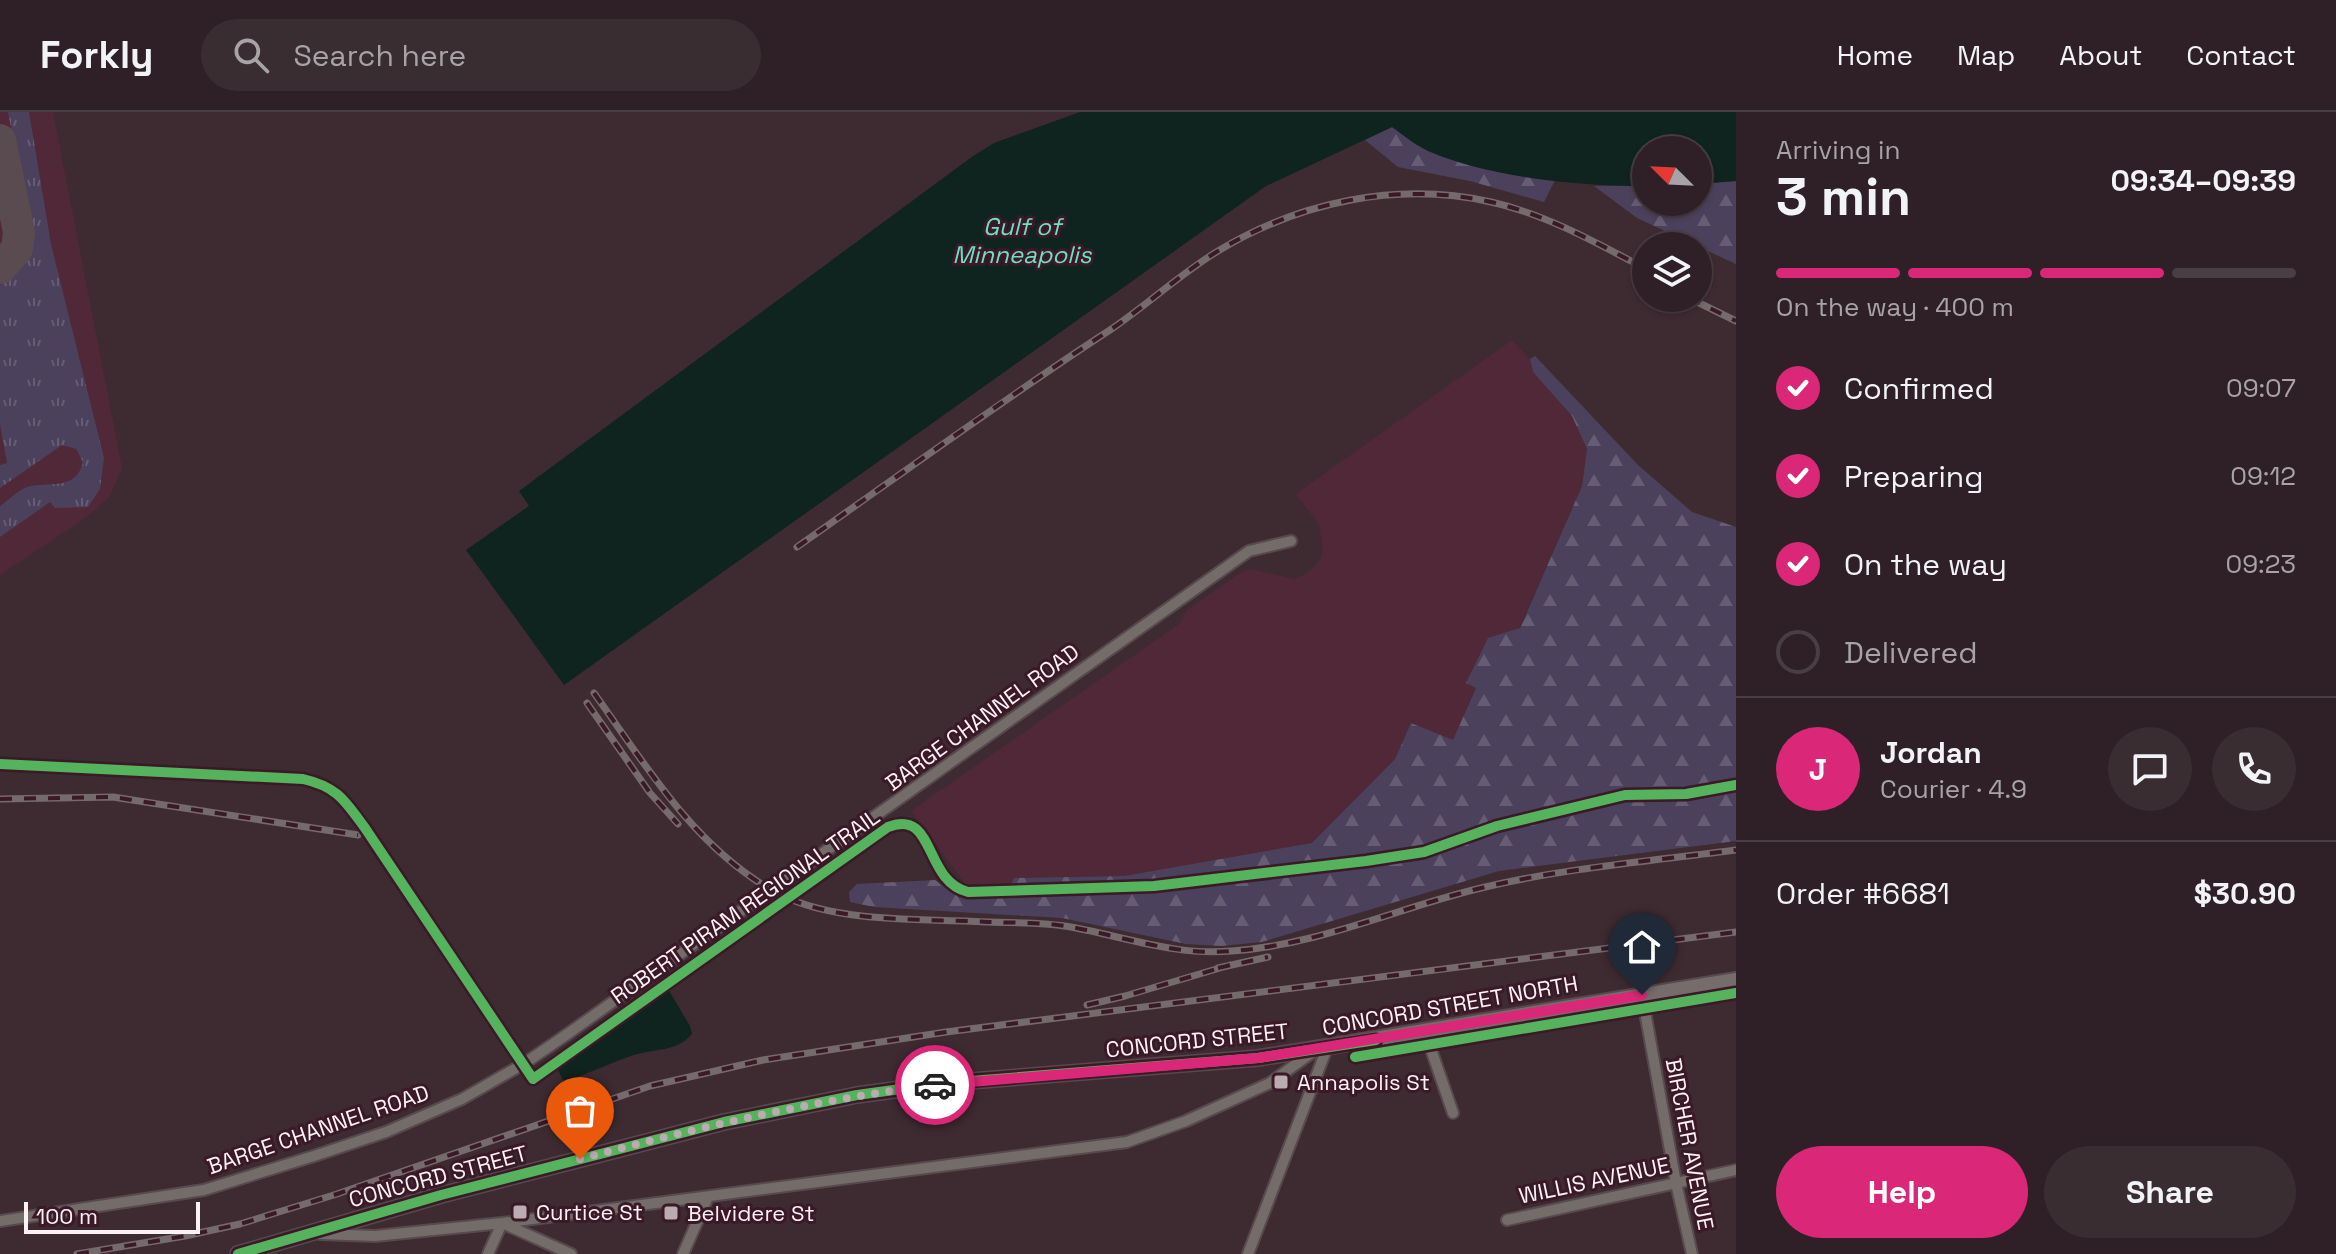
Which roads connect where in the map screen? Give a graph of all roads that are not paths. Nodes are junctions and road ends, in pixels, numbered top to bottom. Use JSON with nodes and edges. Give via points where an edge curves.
{"nodes":[{"id":1,"x":1291,"y":541,"type":"dead end"},
{"id":2,"x":1736,"y":980,"type":"edge"},
{"id":3,"x":1642,"y":995,"type":"junction"},
{"id":4,"x":1425,"y":1032,"type":"junction"},
{"id":5,"x":1321,"y":1050,"type":"junction"},
{"id":6,"x":1453,"y":1113,"type":"dead end"},
{"id":7,"x":1736,"y":1170,"type":"edge"},
{"id":8,"x":1676,"y":1183,"type":"junction"},
{"id":9,"x":708,"y":1197,"type":"junction"},
{"id":10,"x":1507,"y":1220,"type":"dead end"},
{"id":11,"x":0,"y":1221,"type":"edge"},
{"id":12,"x":502,"y":1223,"type":"junction"},
{"id":13,"x":302,"y":1234,"type":"junction"},
{"id":14,"x":238,"y":1254,"type":"edge"},
{"id":15,"x":488,"y":1254,"type":"edge"},
{"id":16,"x":571,"y":1254,"type":"edge"},
{"id":17,"x":683,"y":1254,"type":"edge"},
{"id":18,"x":1248,"y":1254,"type":"edge"},
{"id":19,"x":1692,"y":1254,"type":"edge"}],
"edges":[{"from":1,"to":11,"type":"street","name":"BARGE CHANNEL ROAD","via":[[1249,551],[556,1042],[462,1099],[386,1132],[204,1190]]},
{"from":2,"to":3,"type":"main road","name":"CONCORD STREET NORTH"},
{"from":3,"to":4,"type":"main road","name":"CONCORD STREET NORTH"},
{"from":3,"to":8,"type":"street","name":"BIRCHER AVENUE"},
{"from":4,"to":5,"type":"main road","name":"CONCORD STREET NORTH"},
{"from":4,"to":6,"type":"street"},
{"from":5,"to":9,"type":"street","name":"CONCORD STREET","via":[[1270,1083],[1127,1142]]},
{"from":5,"to":13,"type":"main road","name":"CONCORD STREET","via":[[857,1095],[710,1126]]},
{"from":5,"to":18,"type":"street"},
{"from":7,"to":8,"type":"street","name":"WILLIS AVENUE"},
{"from":8,"to":10,"type":"street","name":"WILLIS AVENUE"},
{"from":8,"to":19,"type":"street","name":"BIRCHER AVENUE"},
{"from":9,"to":12,"type":"street","name":"CONCORD STREET"},
{"from":9,"to":17,"type":"street"},
{"from":12,"to":13,"type":"street","name":"CONCORD STREET","via":[[375,1236]]},
{"from":12,"to":15,"type":"street"},
{"from":12,"to":16,"type":"street"},
{"from":13,"to":14,"type":"main road","name":"CONCORD STREET"}]}
